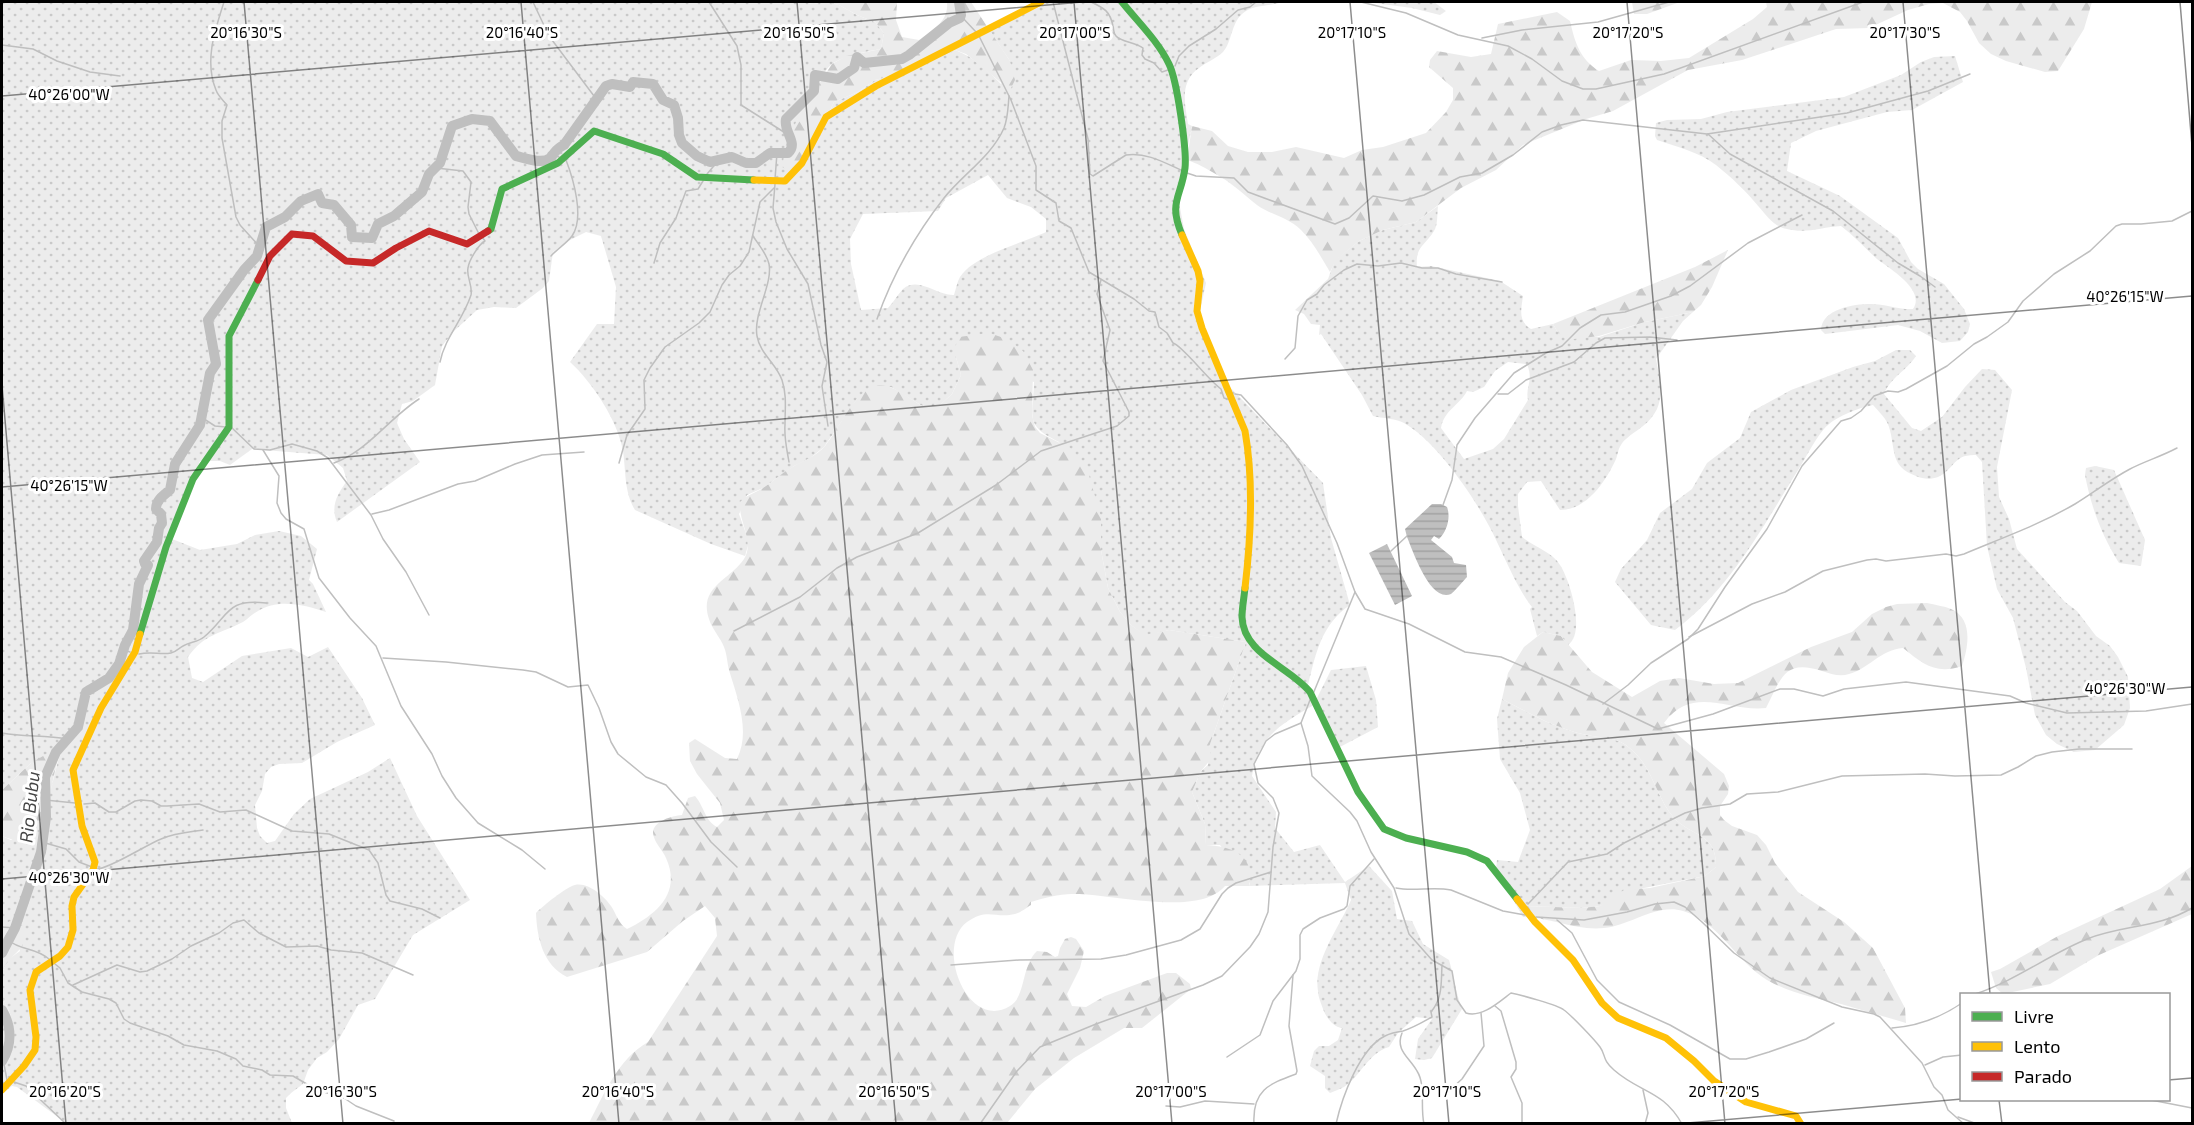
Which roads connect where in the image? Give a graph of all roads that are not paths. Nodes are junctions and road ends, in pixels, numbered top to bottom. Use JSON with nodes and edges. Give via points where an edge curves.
{"nodes":[{"id":1,"x":1041,"y":2,"type":"edge"},
{"id":2,"x":1122,"y":2,"type":"edge"},
{"id":3,"x":2,"y":1090,"type":"edge"},
{"id":4,"x":1801,"y":1124,"type":"edge"}],
"edges":[{"from":1,"to":3,"type":"street","via":[[876,86],[826,117],[802,163],[784,182],[698,177],[663,154],[594,131],[558,163],[502,189],[491,229],[467,244],[429,231],[373,263],[346,261],[313,236],[292,234],[270,256],[229,336],[229,427],[193,479],[166,547],[135,652],[101,708],[73,770],[82,826],[95,862],[74,897],[68,947],[36,972],[30,990],[35,1050]]},
{"from":2,"to":4,"type":"street","via":[[1171,67],[1186,147],[1185,170],[1175,202],[1176,220],[1198,271],[1197,311],[1202,328],[1245,431],[1250,543],[1242,619],[1248,638],[1310,692],[1358,792],[1384,829],[1487,861],[1618,1018],[1666,1038],[1714,1081],[1746,1102],[1796,1116]]}]}
